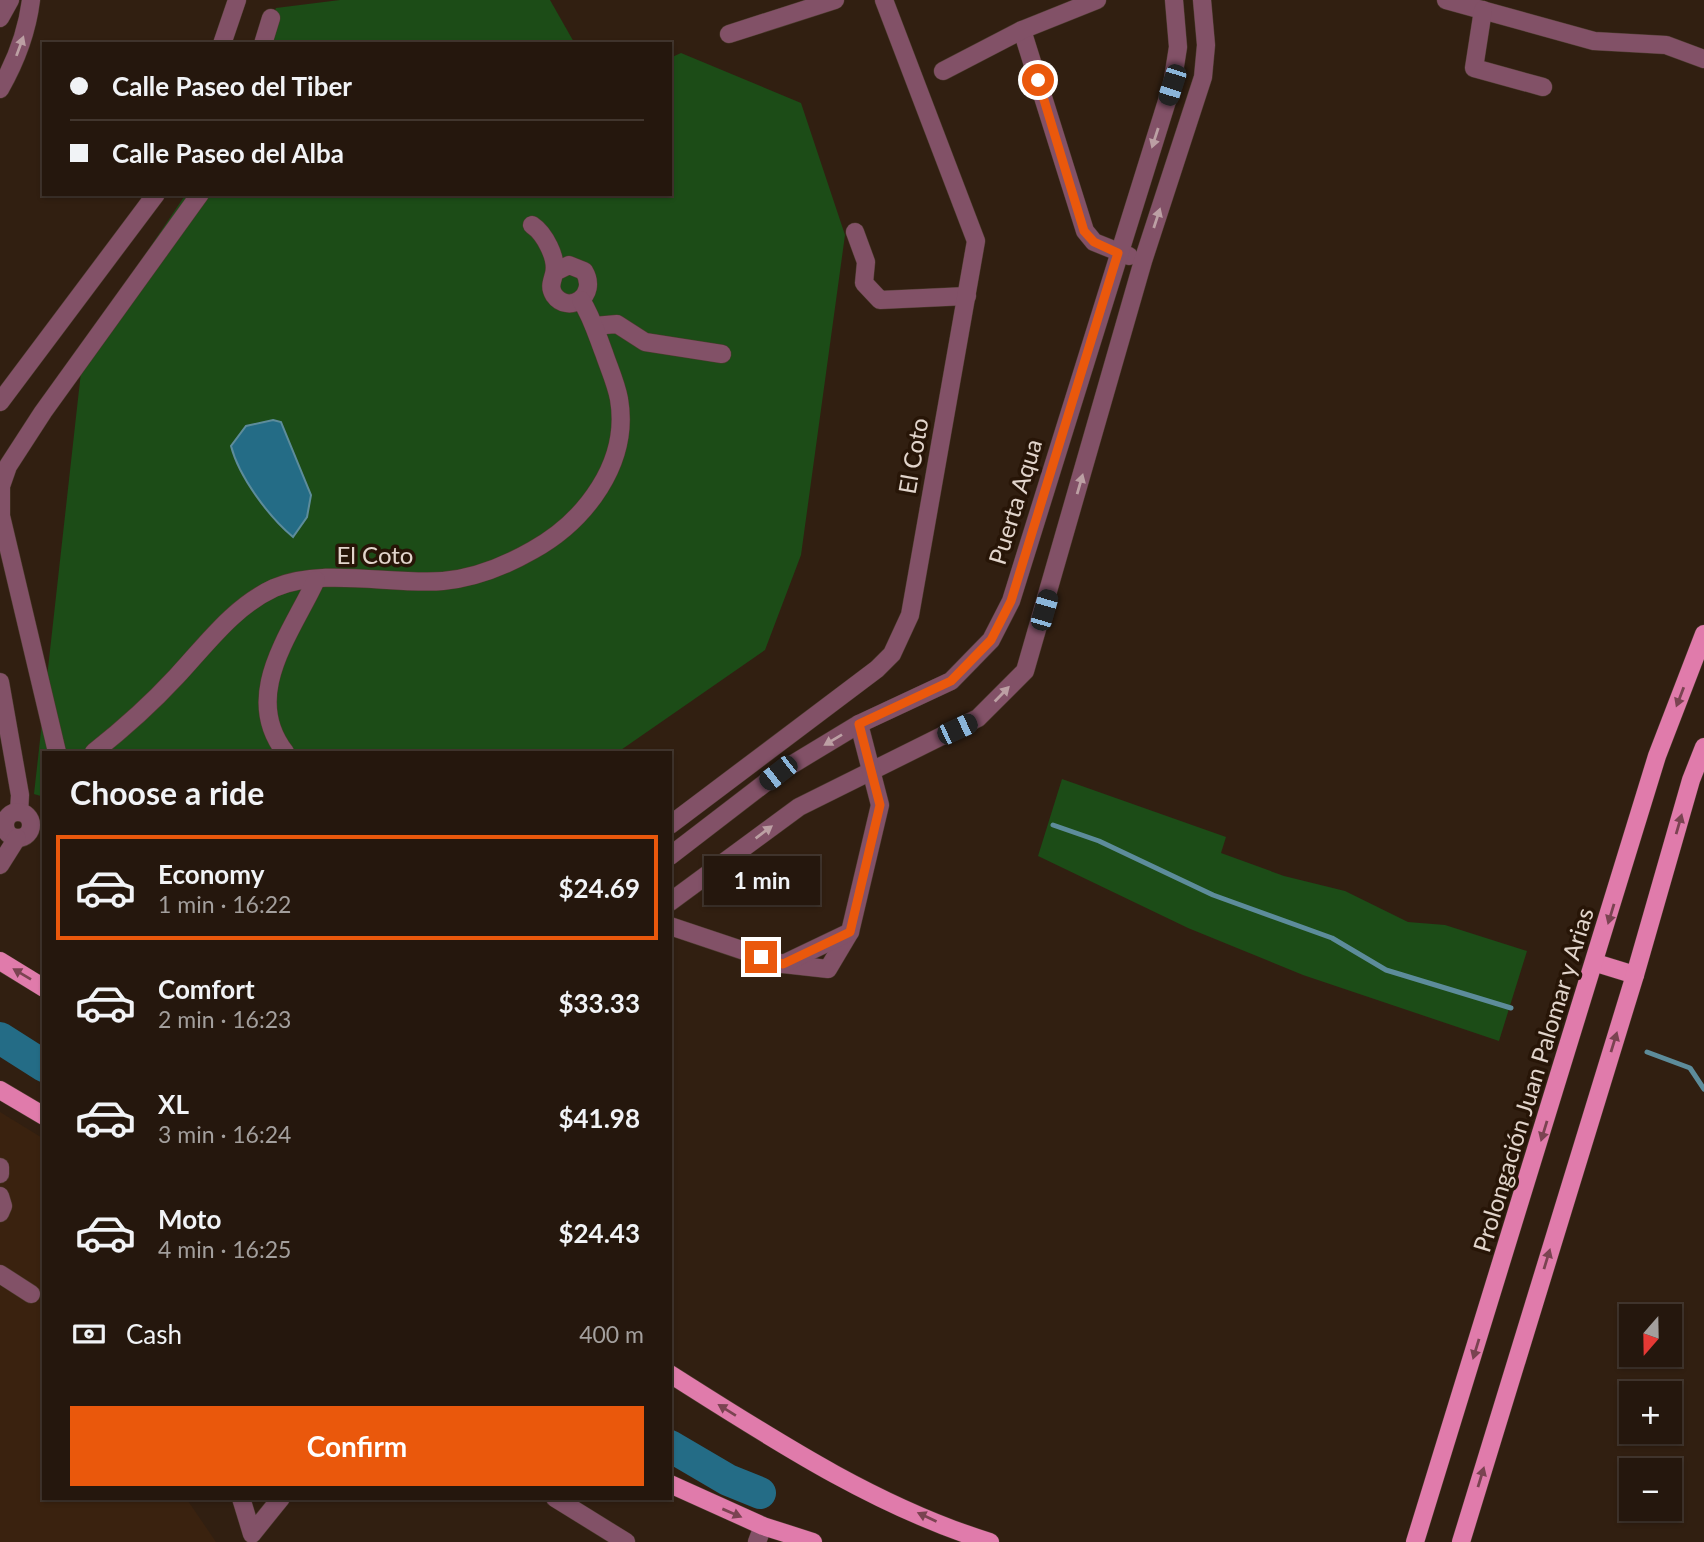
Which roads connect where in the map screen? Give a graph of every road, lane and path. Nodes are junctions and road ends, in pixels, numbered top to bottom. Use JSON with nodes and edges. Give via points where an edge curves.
{"nodes":[{"id":1,"x":10,"y":0,"type":"edge"},
{"id":2,"x":31,"y":0,"type":"edge"},
{"id":3,"x":237,"y":0,"type":"edge"},
{"id":4,"x":835,"y":0,"type":"edge"},
{"id":5,"x":884,"y":0,"type":"edge"},
{"id":6,"x":1097,"y":0,"type":"edge"},
{"id":7,"x":1174,"y":0,"type":"edge"},
{"id":8,"x":1202,"y":0,"type":"edge"},
{"id":9,"x":1446,"y":0,"type":"edge"},
{"id":10,"x":1483,"y":10,"type":"junction"},
{"id":11,"x":0,"y":18,"type":"edge"},
{"id":12,"x":271,"y":18,"type":"dead end"},
{"id":13,"x":1022,"y":30,"type":"junction"},
{"id":14,"x":729,"y":34,"type":"dead end"},
{"id":15,"x":223,"y":42,"type":"edge"},
{"id":16,"x":263,"y":42,"type":"edge"},
{"id":17,"x":1704,"y":59,"type":"edge"},
{"id":18,"x":943,"y":71,"type":"dead end"},
{"id":19,"x":1543,"y":87,"type":"dead end"},
{"id":20,"x":0,"y":89,"type":"edge"},
{"id":21,"x":154,"y":196,"type":"edge"},
{"id":22,"x":199,"y":196,"type":"edge"},
{"id":23,"x":532,"y":225,"type":"dead end"},
{"id":24,"x":855,"y":232,"type":"dead end"},
{"id":25,"x":1118,"y":253,"type":"junction"},
{"id":26,"x":1143,"y":261,"type":"junction"},
{"id":27,"x":555,"y":272,"type":"junction"},
{"id":28,"x":967,"y":296,"type":"junction"},
{"id":29,"x":581,"y":300,"type":"junction"},
{"id":30,"x":594,"y":326,"type":"junction"},
{"id":31,"x":722,"y":354,"type":"dead end"},
{"id":32,"x":0,"y":402,"type":"edge"},
{"id":33,"x":316,"y":580,"type":"junction"},
{"id":34,"x":1704,"y":634,"type":"edge"},
{"id":35,"x":0,"y":682,"type":"edge"},
{"id":36,"x":859,"y":724,"type":"junction"},
{"id":37,"x":1704,"y":747,"type":"edge"},
{"id":38,"x":57,"y":751,"type":"edge"},
{"id":39,"x":95,"y":751,"type":"edge"},
{"id":40,"x":284,"y":751,"type":"edge"},
{"id":41,"x":872,"y":769,"type":"junction"},
{"id":42,"x":42,"y":814,"type":"edge"},
{"id":43,"x":672,"y":823,"type":"edge"},
{"id":44,"x":14,"y":834,"type":"edge"},
{"id":45,"x":672,"y":854,"type":"edge"},
{"id":46,"x":0,"y":865,"type":"edge"},
{"id":47,"x":672,"y":901,"type":"edge"},
{"id":48,"x":672,"y":927,"type":"edge"},
{"id":49,"x":0,"y":961,"type":"edge"},
{"id":50,"x":1596,"y":963,"type":"junction"},
{"id":51,"x":1635,"y":975,"type":"junction"},
{"id":52,"x":42,"y":987,"type":"edge"},
{"id":53,"x":1,"y":1094,"type":"edge"},
{"id":54,"x":42,"y":1115,"type":"edge"},
{"id":55,"x":0,"y":1167,"type":"edge"},
{"id":56,"x":0,"y":1174,"type":"edge"},
{"id":57,"x":0,"y":1196,"type":"edge"},
{"id":58,"x":0,"y":1213,"type":"edge"},
{"id":59,"x":0,"y":1274,"type":"edge"},
{"id":60,"x":31,"y":1294,"type":"dead end"},
{"id":61,"x":672,"y":1375,"type":"edge"},
{"id":62,"x":672,"y":1485,"type":"edge"},
{"id":63,"x":242,"y":1500,"type":"edge"},
{"id":64,"x":279,"y":1500,"type":"edge"},
{"id":65,"x":558,"y":1500,"type":"edge"},
{"id":66,"x":760,"y":1534,"type":"edge"},
{"id":67,"x":626,"y":1542,"type":"edge"},
{"id":68,"x":813,"y":1542,"type":"edge"},
{"id":69,"x":990,"y":1542,"type":"edge"},
{"id":70,"x":1415,"y":1542,"type":"edge"},
{"id":71,"x":1461,"y":1542,"type":"edge"}],
"edges":[{"from":1,"to":11,"type":"street"},
{"from":20,"to":2,"type":"street","one_way":true,"via":[[24,34]]},
{"from":3,"to":15,"type":"street"},
{"from":4,"to":14,"type":"street"},
{"from":5,"to":28,"type":"street","name":"El Coto","via":[[975,234]]},
{"from":6,"to":13,"type":"street"},
{"from":7,"to":25,"type":"street","name":"Puerta Aqua","one_way":true,"via":[[1178,47],[1172,85]]},
{"from":26,"to":8,"type":"street","one_way":true,"via":[[1203,77]]},
{"from":9,"to":10,"type":"street"},
{"from":10,"to":17,"type":"street","via":[[1594,41],[1666,45]]},
{"from":10,"to":19,"type":"street","via":[[1474,68]]},
{"from":12,"to":16,"type":"street"},
{"from":13,"to":18,"type":"street"},
{"from":13,"to":25,"type":"street","via":[[1084,231],[1094,242]]},
{"from":21,"to":32,"type":"street"},
{"from":22,"to":38,"type":"street","via":[[43,412],[8,466],[1,486],[1,516]]},
{"from":23,"to":27,"type":"street","via":[[549,247]]},
{"from":24,"to":28,"type":"street","via":[[866,262],[864,283],[880,300]]},
{"from":25,"to":26,"type":"street"},
{"from":25,"to":36,"type":"street","name":"Puerta Aqua","via":[[1011,601],[991,640],[951,681]]},
{"from":41,"to":26,"type":"street","one_way":true,"via":[[978,718],[1025,671]]},
{"from":27,"to":29,"type":"street","via":[[551,286],[559,299],[566,303]]},
{"from":27,"to":29,"type":"street","via":[[569,265],[584,271],[589,286]]},
{"from":28,"to":43,"type":"street","name":"El Coto","via":[[910,615],[892,654]]},
{"from":29,"to":30,"type":"street","name":"El Coto"},
{"from":30,"to":31,"type":"street","via":[[617,324],[645,342]]},
{"from":30,"to":33,"type":"street","name":"El Coto","via":[[619,397],[620,430],[611,465],[582,513],[551,540],[483,573],[443,581]]},
{"from":33,"to":39,"type":"street","via":[[276,587],[244,604],[173,680]]},
{"from":33,"to":40,"type":"street","name":"El Coto","via":[[267,684],[270,722]]},
{"from":34,"to":50,"type":"main road","name":"Prolongación Juan Palomar y Arias","one_way":true,"via":[[1657,756]]},
{"from":35,"to":44,"type":"street","via":[[19,811],[26,814]]},
{"from":36,"to":41,"type":"street"},
{"from":36,"to":45,"type":"street","name":"Puerta Aqua","one_way":true,"via":[[778,773]]},
{"from":51,"to":37,"type":"main road","one_way":true},
{"from":47,"to":41,"type":"street","one_way":true,"via":[[799,807]]},
{"from":41,"to":48,"type":"street","via":[[880,805],[850,932],[828,969],[783,964]]},
{"from":42,"to":44,"type":"street"},
{"from":44,"to":46,"type":"street"},
{"from":52,"to":49,"type":"main road","one_way":true},
{"from":50,"to":51,"type":"main road"},
{"from":50,"to":70,"type":"main road","name":"Prolongación Juan Palomar y Arias","one_way":true},
{"from":71,"to":51,"type":"main road","one_way":true},
{"from":53,"to":54,"type":"main road"},
{"from":55,"to":56,"type":"street"},
{"from":57,"to":58,"type":"street"},
{"from":59,"to":60,"type":"street"},
{"from":69,"to":61,"type":"main road","one_way":true,"via":[[959,1533],[810,1462]]},
{"from":62,"to":66,"type":"main road","one_way":true},
{"from":63,"to":64,"type":"street","via":[[252,1534]]},
{"from":65,"to":67,"type":"street"},
{"from":66,"to":68,"type":"main road"}]}
